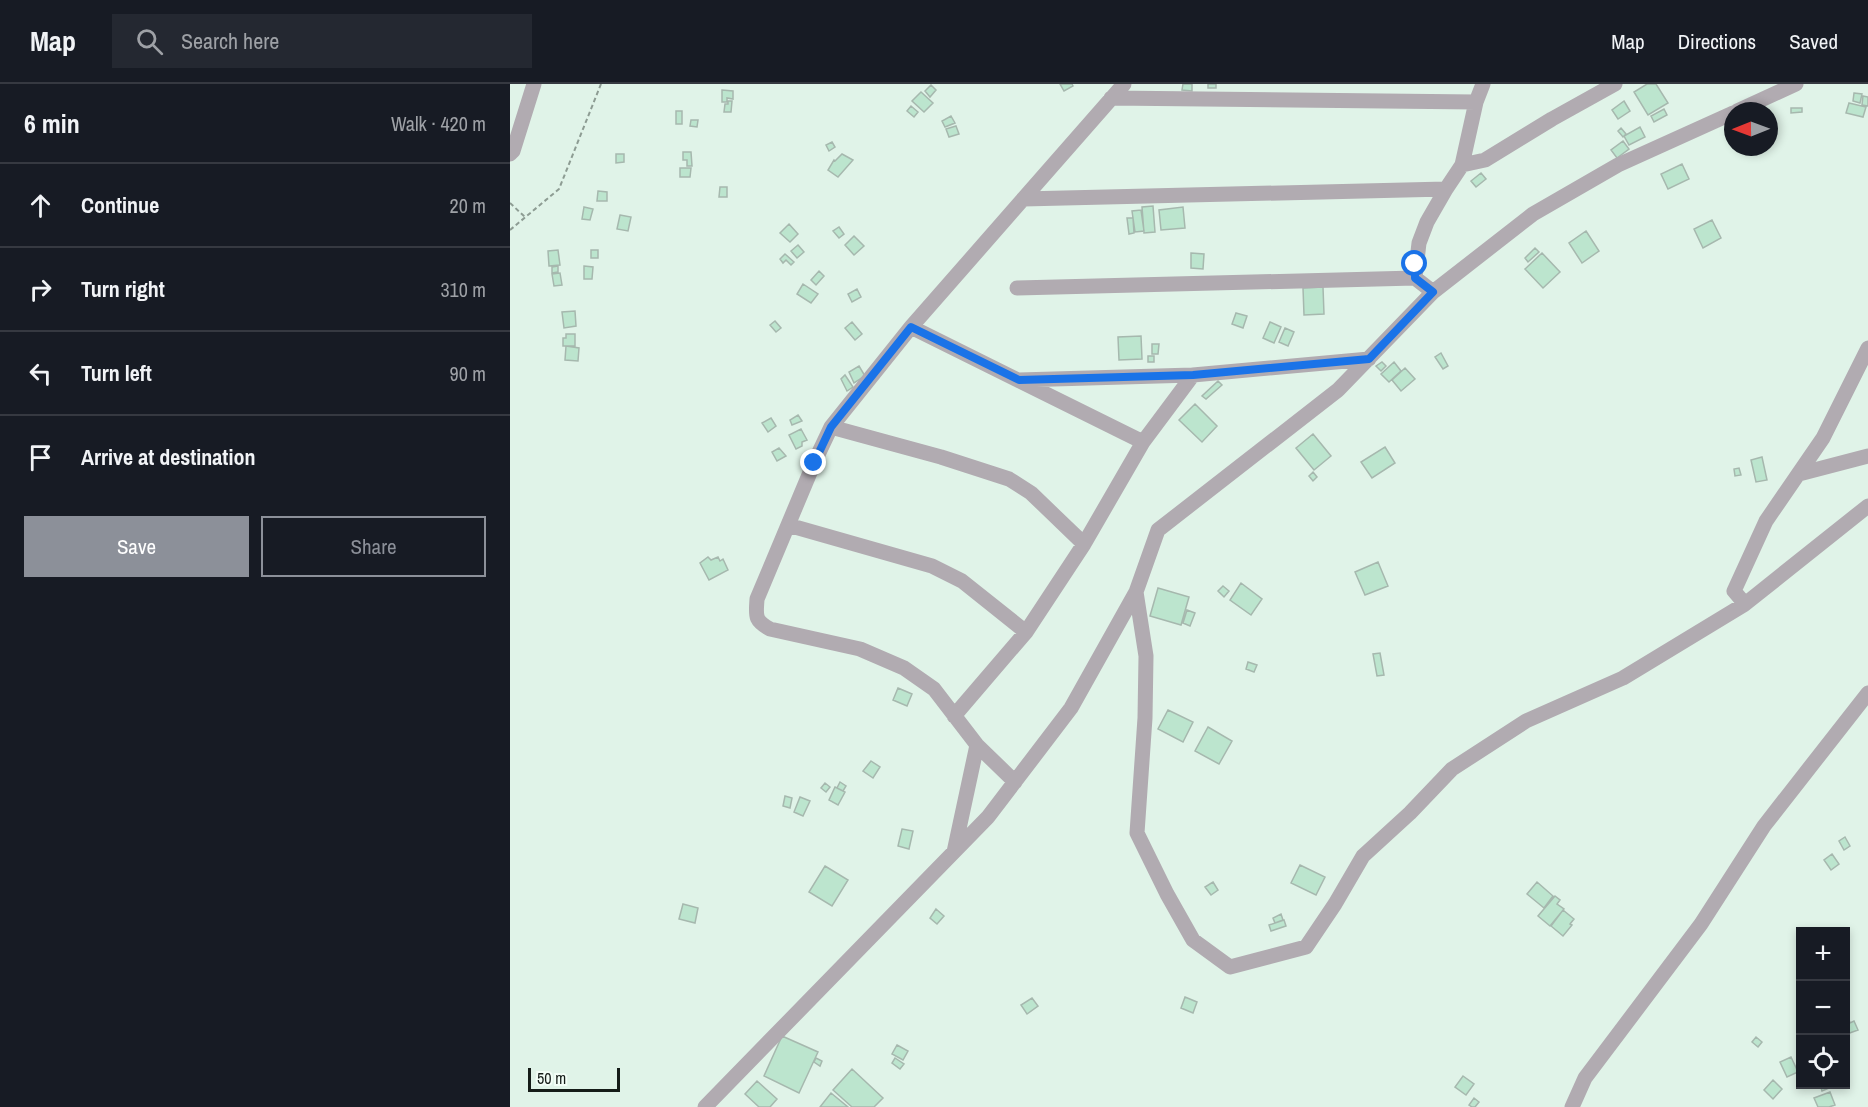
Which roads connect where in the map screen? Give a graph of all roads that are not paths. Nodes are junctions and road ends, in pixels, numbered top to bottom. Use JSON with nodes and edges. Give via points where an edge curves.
{"nodes":[{"id":1,"x":534,"y":84,"type":"edge"},
{"id":2,"x":1124,"y":84,"type":"edge"},
{"id":3,"x":1483,"y":84,"type":"edge"},
{"id":4,"x":1615,"y":84,"type":"edge"},
{"id":5,"x":1796,"y":84,"type":"edge"},
{"id":6,"x":1111,"y":98,"type":"junction"},
{"id":7,"x":1476,"y":102,"type":"junction"},
{"id":8,"x":1757,"y":102,"type":"edge"},
{"id":9,"x":1724,"y":117,"type":"edge"},
{"id":10,"x":510,"y":154,"type":"edge"},
{"id":11,"x":1462,"y":165,"type":"junction"},
{"id":12,"x":1446,"y":189,"type":"junction"},
{"id":13,"x":1023,"y":199,"type":"junction"},
{"id":14,"x":1415,"y":278,"type":"junction"},
{"id":15,"x":1017,"y":288,"type":"dead end"},
{"id":16,"x":1433,"y":292,"type":"junction"},
{"id":17,"x":911,"y":327,"type":"junction"},
{"id":18,"x":1868,"y":348,"type":"edge"},
{"id":19,"x":1369,"y":359,"type":"junction"},
{"id":20,"x":1193,"y":375,"type":"junction"},
{"id":21,"x":1019,"y":380,"type":"junction"},
{"id":22,"x":831,"y":427,"type":"junction"},
{"id":23,"x":1143,"y":442,"type":"junction"},
{"id":24,"x":1868,"y":456,"type":"edge"},
{"id":25,"x":1799,"y":474,"type":"junction"},
{"id":26,"x":1868,"y":506,"type":"edge"},
{"id":27,"x":788,"y":525,"type":"junction"},
{"id":28,"x":1084,"y":544,"type":"junction"},
{"id":29,"x":1136,"y":592,"type":"junction"},
{"id":30,"x":1745,"y":604,"type":"junction"},
{"id":31,"x":1026,"y":632,"type":"junction"},
{"id":32,"x":1868,"y":693,"type":"edge"},
{"id":33,"x":954,"y":716,"type":"junction"},
{"id":34,"x":977,"y":745,"type":"junction"},
{"id":35,"x":1015,"y":782,"type":"junction"},
{"id":36,"x":954,"y":852,"type":"junction"},
{"id":37,"x":705,"y":1107,"type":"edge"},
{"id":38,"x":1572,"y":1107,"type":"edge"}],
"edges":[{"from":1,"to":10,"type":"street"},
{"from":2,"to":6,"type":"street"},
{"from":3,"to":7,"type":"street"},
{"from":4,"to":11,"type":"street","via":[[1485,160]]},
{"from":5,"to":8,"type":"street"},
{"from":6,"to":7,"type":"street"},
{"from":6,"to":13,"type":"street"},
{"from":7,"to":11,"type":"street"},
{"from":9,"to":16,"type":"street","via":[[1618,165],[1533,214]]},
{"from":11,"to":12,"type":"street"},
{"from":12,"to":13,"type":"street"},
{"from":12,"to":14,"type":"street","via":[[1419,243]]},
{"from":13,"to":17,"type":"street"},
{"from":14,"to":15,"type":"street"},
{"from":14,"to":16,"type":"street"},
{"from":16,"to":19,"type":"street"},
{"from":17,"to":21,"type":"street"},
{"from":17,"to":22,"type":"street"},
{"from":18,"to":25,"type":"street","via":[[1824,438]]},
{"from":19,"to":20,"type":"street"},
{"from":19,"to":29,"type":"street","via":[[1338,390],[1158,530]]},
{"from":20,"to":21,"type":"street"},
{"from":20,"to":23,"type":"street"},
{"from":21,"to":23,"type":"street"},
{"from":22,"to":27,"type":"street"},
{"from":22,"to":28,"type":"street","via":[[1009,479],[1031,493]]},
{"from":23,"to":28,"type":"street"},
{"from":24,"to":25,"type":"street"},
{"from":25,"to":30,"type":"street","via":[[1766,521],[1734,591]]},
{"from":26,"to":30,"type":"street"},
{"from":27,"to":31,"type":"street","via":[[932,566],[962,581]]},
{"from":27,"to":33,"type":"street","via":[[757,599],[760,623],[770,629],[860,649],[904,668],[934,689]]},
{"from":28,"to":31,"type":"street"},
{"from":29,"to":30,"type":"street","via":[[1146,656],[1137,833],[1193,940],[1230,967],[1306,946],[1363,856],[1452,769],[1526,721],[1623,678]]},
{"from":29,"to":35,"type":"street","via":[[1071,708]]},
{"from":31,"to":33,"type":"street"},
{"from":32,"to":38,"type":"street","via":[[1764,826],[1701,924],[1586,1078]]},
{"from":33,"to":34,"type":"street"},
{"from":34,"to":35,"type":"street"},
{"from":34,"to":36,"type":"street"},
{"from":35,"to":36,"type":"street","via":[[988,818]]},
{"from":36,"to":37,"type":"street"}]}
